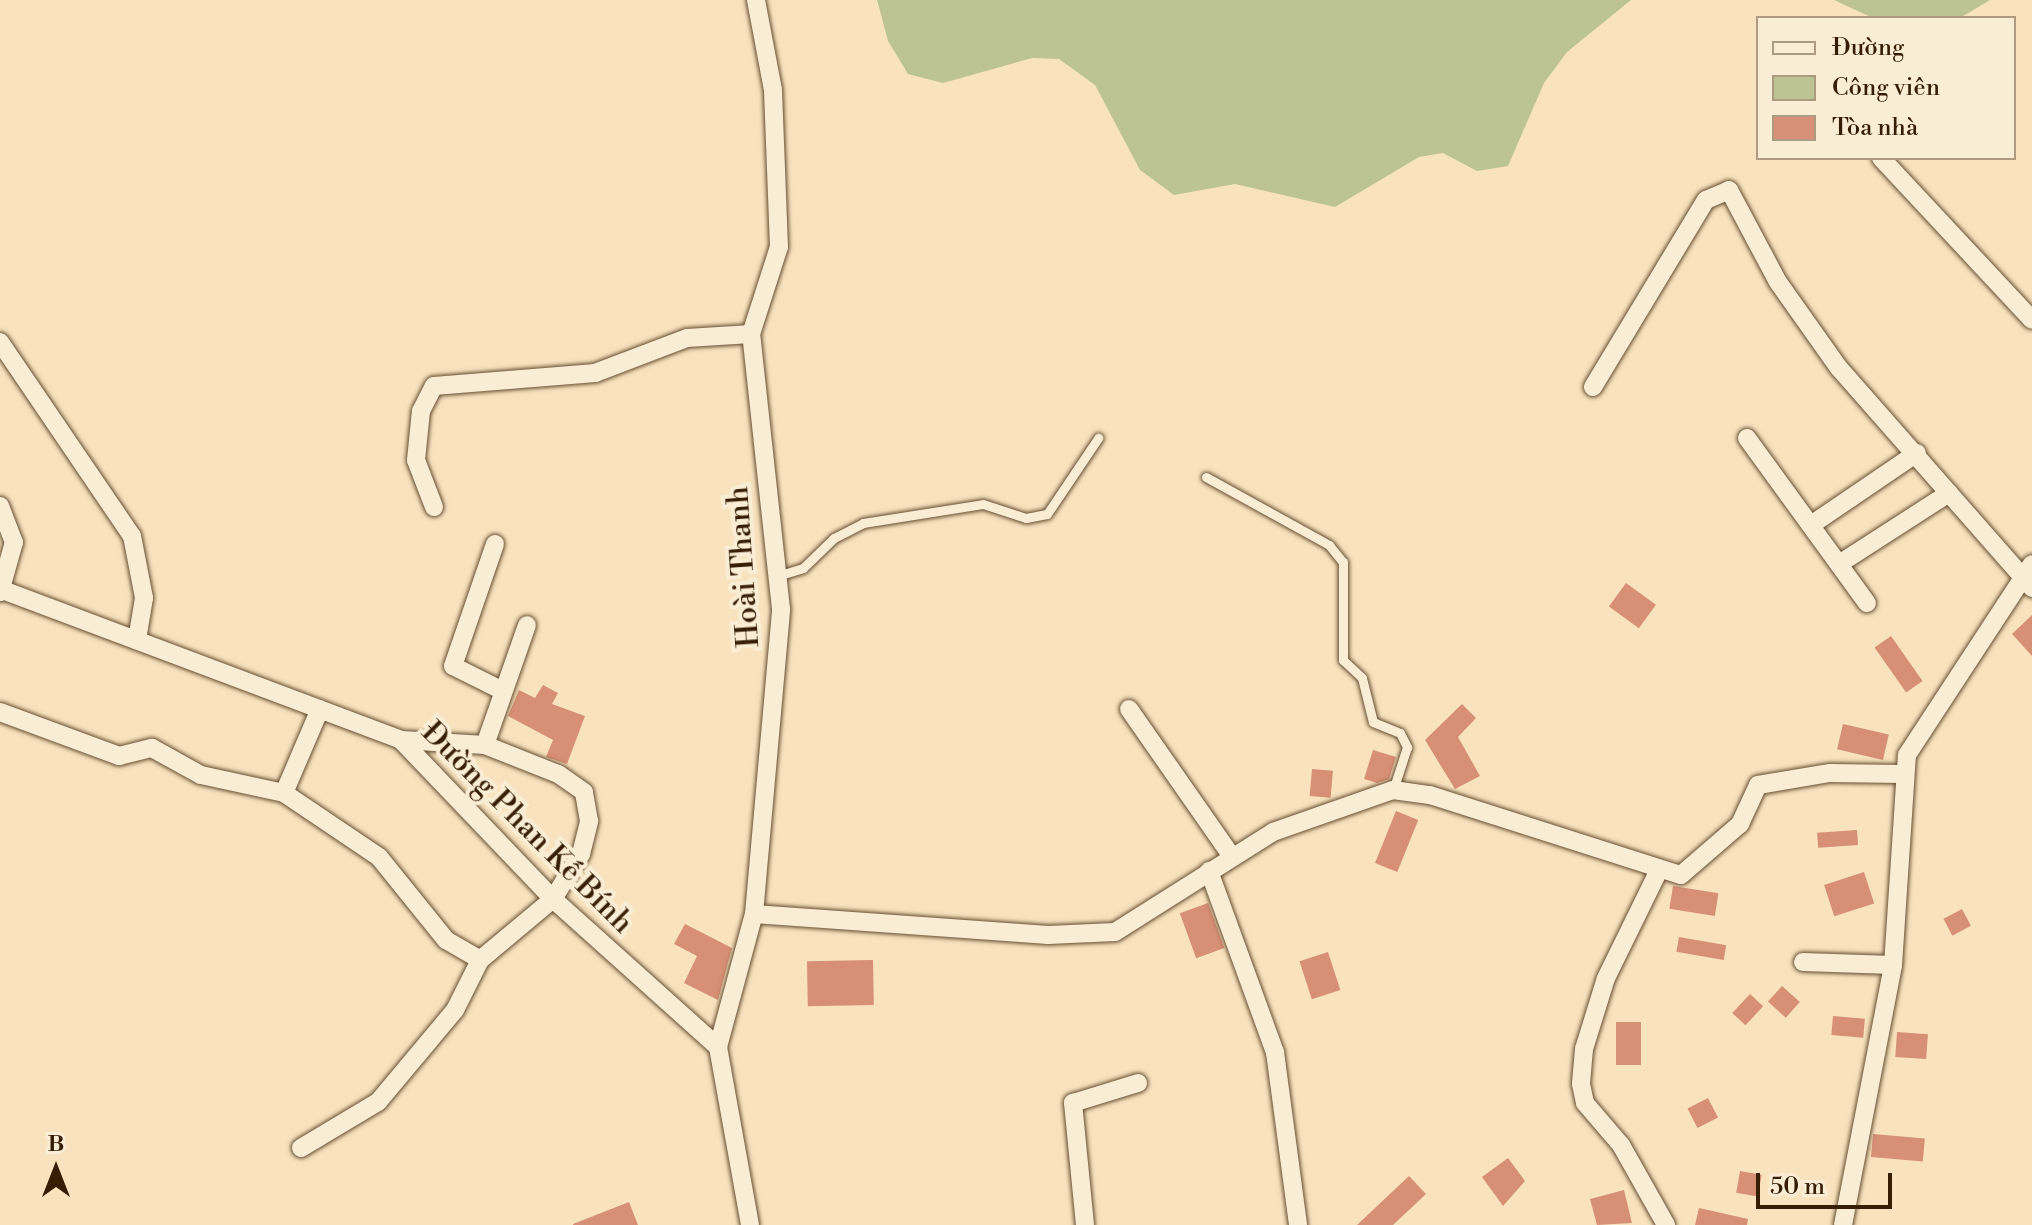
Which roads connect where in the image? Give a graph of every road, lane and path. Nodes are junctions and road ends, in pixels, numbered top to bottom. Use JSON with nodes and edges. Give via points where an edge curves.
{"nodes":[{"id":1,"x":756,"y":0,"type":"edge"},
{"id":2,"x":1883,"y":160,"type":"edge"},
{"id":3,"x":2032,"y":320,"type":"edge"},
{"id":4,"x":751,"y":334,"type":"junction"},
{"id":5,"x":0,"y":342,"type":"edge"},
{"id":6,"x":1593,"y":387,"type":"dead end"},
{"id":7,"x":1098,"y":438,"type":"dead end"},
{"id":8,"x":1747,"y":438,"type":"dead end"},
{"id":9,"x":1917,"y":453,"type":"junction"},
{"id":10,"x":1206,"y":477,"type":"dead end"},
{"id":11,"x":1949,"y":493,"type":"junction"},
{"id":12,"x":0,"y":506,"type":"edge"},
{"id":13,"x":434,"y":507,"type":"dead end"},
{"id":14,"x":1811,"y":525,"type":"junction"},
{"id":15,"x":495,"y":544,"type":"dead end"},
{"id":16,"x":1839,"y":564,"type":"junction"},
{"id":17,"x":777,"y":576,"type":"junction"},
{"id":18,"x":2029,"y":577,"type":"edge"},
{"id":19,"x":0,"y":590,"type":"edge"},
{"id":20,"x":1867,"y":603,"type":"dead end"},
{"id":21,"x":527,"y":625,"type":"dead end"},
{"id":22,"x":137,"y":640,"type":"junction"},
{"id":23,"x":503,"y":691,"type":"junction"},
{"id":24,"x":320,"y":709,"type":"junction"},
{"id":25,"x":1129,"y":709,"type":"dead end"},
{"id":26,"x":0,"y":712,"type":"edge"},
{"id":27,"x":401,"y":740,"type":"junction"},
{"id":28,"x":485,"y":745,"type":"junction"},
{"id":29,"x":1903,"y":774,"type":"junction"},
{"id":30,"x":1393,"y":790,"type":"junction"},
{"id":31,"x":284,"y":793,"type":"junction"},
{"id":32,"x":1230,"y":854,"type":"junction"},
{"id":33,"x":1659,"y":870,"type":"junction"},
{"id":34,"x":1209,"y":871,"type":"junction"},
{"id":35,"x":553,"y":899,"type":"junction"},
{"id":36,"x":754,"y":914,"type":"junction"},
{"id":37,"x":480,"y":960,"type":"junction"},
{"id":38,"x":1803,"y":962,"type":"dead end"},
{"id":39,"x":1893,"y":965,"type":"junction"},
{"id":40,"x":718,"y":1047,"type":"junction"},
{"id":41,"x":1138,"y":1083,"type":"dead end"},
{"id":42,"x":301,"y":1148,"type":"dead end"},
{"id":43,"x":750,"y":1225,"type":"edge"},
{"id":44,"x":1085,"y":1225,"type":"edge"},
{"id":45,"x":1298,"y":1225,"type":"edge"},
{"id":46,"x":1666,"y":1225,"type":"edge"},
{"id":47,"x":1843,"y":1225,"type":"edge"}],
"edges":[{"from":1,"to":4,"type":"street","name":"Hoài Thanh","via":[[773,90],[779,247]]},
{"from":2,"to":3,"type":"street"},
{"from":4,"to":13,"type":"street","via":[[687,338],[595,373],[434,386],[421,411],[416,460]]},
{"from":4,"to":17,"type":"street","name":"Hoài Thanh"},
{"from":5,"to":22,"type":"street","via":[[132,536],[144,598]]},
{"from":6,"to":9,"type":"street","via":[[1706,200],[1729,190],[1778,282],[1839,368]]},
{"from":7,"to":17,"type":"lane","via":[[1047,514],[1026,518],[983,504],[863,523],[834,538],[803,568]]},
{"from":8,"to":14,"type":"street"},
{"from":9,"to":11,"type":"street"},
{"from":9,"to":14,"type":"street"},
{"from":10,"to":30,"type":"lane","via":[[1329,545],[1343,562],[1343,660],[1362,678],[1373,722],[1400,733],[1407,747]]},
{"from":11,"to":16,"type":"street"},
{"from":11,"to":18,"type":"street"},
{"from":12,"to":19,"type":"street","via":[[14,542]]},
{"from":14,"to":16,"type":"street"},
{"from":15,"to":23,"type":"street","via":[[453,666]]},
{"from":16,"to":20,"type":"street"},
{"from":17,"to":36,"type":"street","name":"Hoài Thanh","via":[[772,753]]},
{"from":18,"to":29,"type":"street","via":[[1921,725]]},
{"from":19,"to":22,"type":"street","name":"Đường Phan Kế Bính"},
{"from":21,"to":23,"type":"street"},
{"from":22,"to":24,"type":"street","name":"Đường Phan Kế Bính"},
{"from":23,"to":28,"type":"street"},
{"from":24,"to":27,"type":"street","name":"Đường Phan Kế Bính"},
{"from":24,"to":31,"type":"street"},
{"from":25,"to":32,"type":"street"},
{"from":26,"to":31,"type":"street","via":[[119,756],[152,748],[201,775]]},
{"from":27,"to":28,"type":"street"},
{"from":27,"to":35,"type":"street","name":"Đường Phan Kế Bính"},
{"from":28,"to":35,"type":"street","via":[[584,792],[589,821],[581,854]]},
{"from":29,"to":33,"type":"street","via":[[1830,773],[1758,785],[1740,824],[1716,851],[1681,875]]},
{"from":29,"to":39,"type":"street"},
{"from":30,"to":32,"type":"street"},
{"from":30,"to":33,"type":"street","via":[[1430,795]]},
{"from":31,"to":37,"type":"street","via":[[379,857],[446,940]]},
{"from":32,"to":34,"type":"street"},
{"from":33,"to":46,"type":"street","via":[[1606,978],[1584,1049],[1581,1084],[1585,1103],[1621,1145]]},
{"from":34,"to":36,"type":"street","via":[[1162,908],[1115,932],[1048,935]]},
{"from":34,"to":45,"type":"street","via":[[1275,1052]]},
{"from":35,"to":37,"type":"street"},
{"from":35,"to":40,"type":"street","name":"Đường Phan Kế Bính"},
{"from":36,"to":40,"type":"street","name":"Hoài Thanh"},
{"from":37,"to":42,"type":"street","via":[[455,1010],[378,1102]]},
{"from":38,"to":39,"type":"street"},
{"from":39,"to":47,"type":"street"},
{"from":40,"to":43,"type":"street","name":"Hoài Thanh"},
{"from":41,"to":44,"type":"street","via":[[1073,1103]]}]}
